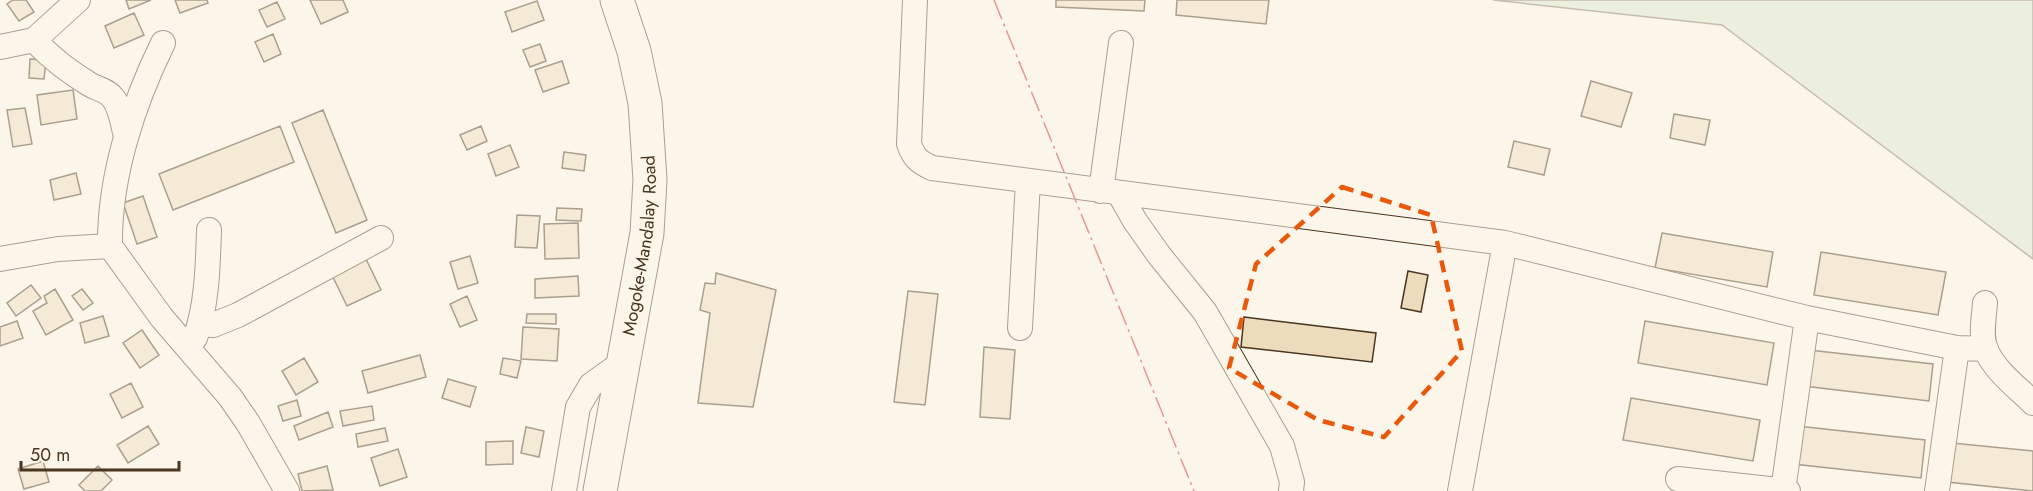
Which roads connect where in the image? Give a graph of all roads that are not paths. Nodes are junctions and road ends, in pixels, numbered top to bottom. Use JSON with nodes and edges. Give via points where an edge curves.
{"nodes":[{"id":1,"x":78,"y":0,"type":"edge"},
{"id":2,"x":617,"y":0,"type":"edge"},
{"id":3,"x":915,"y":0,"type":"edge"},
{"id":4,"x":34,"y":40,"type":"junction"},
{"id":5,"x":163,"y":43,"type":"dead end"},
{"id":6,"x":1120,"y":43,"type":"dead end"},
{"id":7,"x":0,"y":47,"type":"edge"},
{"id":8,"x":126,"y":137,"type":"junction"},
{"id":9,"x":1028,"y":181,"type":"junction"},
{"id":10,"x":1110,"y":192,"type":"junction"},
{"id":11,"x":208,"y":230,"type":"dead end"},
{"id":12,"x":381,"y":238,"type":"dead end"},
{"id":13,"x":1505,"y":243,"type":"junction"},
{"id":14,"x":110,"y":246,"type":"junction"},
{"id":15,"x":0,"y":259,"type":"edge"},
{"id":16,"x":1985,"y":303,"type":"dead end"},
{"id":17,"x":1807,"y":318,"type":"junction"},
{"id":18,"x":201,"y":324,"type":"junction"},
{"id":19,"x":1020,"y":328,"type":"dead end"},
{"id":20,"x":1957,"y":348,"type":"junction"},
{"id":21,"x":1986,"y":349,"type":"junction"},
{"id":22,"x":190,"y":351,"type":"junction"},
{"id":23,"x":623,"y":362,"type":"junction"},
{"id":24,"x":2033,"y":402,"type":"edge"},
{"id":25,"x":1678,"y":479,"type":"dead end"},
{"id":26,"x":287,"y":491,"type":"edge"},
{"id":27,"x":564,"y":491,"type":"edge"},
{"id":28,"x":600,"y":491,"type":"edge"},
{"id":29,"x":1291,"y":491,"type":"edge"},
{"id":30,"x":1460,"y":491,"type":"edge"},
{"id":31,"x":1783,"y":491,"type":"edge"},
{"id":32,"x":1788,"y":491,"type":"edge"},
{"id":33,"x":1937,"y":491,"type":"edge"}],
"edges":[{"from":1,"to":4,"type":"street"},
{"from":2,"to":23,"type":"highway","name":"Mogoke-Mandalay Road","via":[[634,51],[645,103],[650,180],[647,233]]},
{"from":3,"to":9,"type":"street","via":[[909,144],[914,156],[932,168]]},
{"from":4,"to":7,"type":"street"},
{"from":4,"to":8,"type":"street","via":[[53,60],[108,92],[119,110]]},
{"from":5,"to":8,"type":"street","via":[[139,95]]},
{"from":6,"to":10,"type":"street"},
{"from":8,"to":14,"type":"street","via":[[112,207]]},
{"from":9,"to":10,"type":"street"},
{"from":9,"to":19,"type":"street"},
{"from":10,"to":13,"type":"street"},
{"from":10,"to":29,"type":"street","via":[[1205,312],[1282,446]]},
{"from":11,"to":18,"type":"street"},
{"from":12,"to":18,"type":"street","via":[[238,315],[213,325]]},
{"from":13,"to":17,"type":"street"},
{"from":13,"to":30,"type":"street"},
{"from":14,"to":15,"type":"street","via":[[58,249]]},
{"from":14,"to":22,"type":"street"},
{"from":16,"to":21,"type":"street"},
{"from":17,"to":20,"type":"street"},
{"from":17,"to":31,"type":"street"},
{"from":18,"to":22,"type":"street"},
{"from":20,"to":21,"type":"street"},
{"from":20,"to":33,"type":"street"},
{"from":21,"to":24,"type":"street","via":[[1998,369]]},
{"from":22,"to":26,"type":"street","via":[[248,423]]},
{"from":23,"to":27,"type":"street","via":[[591,385],[578,407]]},
{"from":23,"to":28,"type":"highway","name":"Mogoke-Mandalay Road"},
{"from":25,"to":31,"type":"street"},
{"from":31,"to":32,"type":"street"}]}
